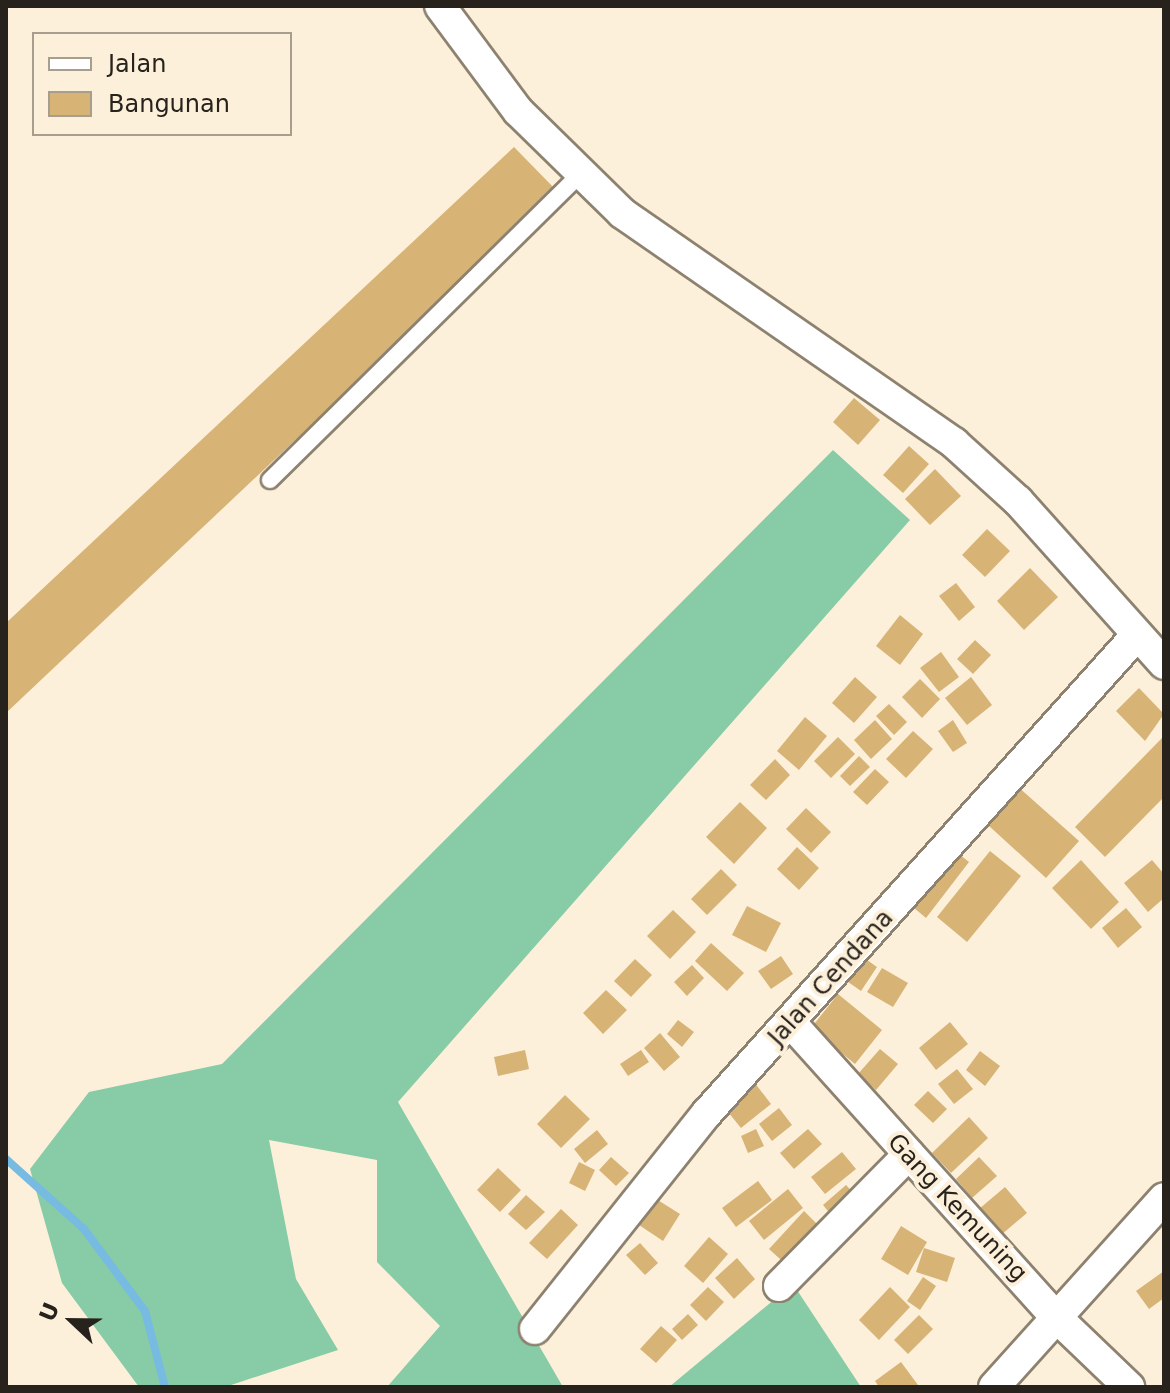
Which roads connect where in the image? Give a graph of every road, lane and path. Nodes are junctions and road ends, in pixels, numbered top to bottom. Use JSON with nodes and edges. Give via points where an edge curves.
{"nodes":[{"id":1,"x":440,"y":6,"type":"edge"},
{"id":2,"x":580,"y":174,"type":"junction"},
{"id":3,"x":270,"y":480,"type":"dead end"},
{"id":4,"x":1137,"y":635,"type":"junction"},
{"id":5,"x":1164,"y":664,"type":"edge"},
{"id":6,"x":791,"y":1023,"type":"junction"},
{"id":7,"x":909,"y":1154,"type":"junction"},
{"id":8,"x":1164,"y":1198,"type":"edge"},
{"id":9,"x":779,"y":1286,"type":"dead end"},
{"id":10,"x":1055,"y":1316,"type":"junction"},
{"id":11,"x":535,"y":1329,"type":"dead end"},
{"id":12,"x":994,"y":1387,"type":"edge"},
{"id":13,"x":1129,"y":1387,"type":"edge"}],
"edges":[{"from":1,"to":2,"type":"street","via":[[508,99]]},
{"from":2,"to":3,"type":"lane"},
{"from":2,"to":4,"type":"street","via":[[667,250],[954,443],[1018,501]]},
{"from":4,"to":5,"type":"street"},
{"from":4,"to":6,"type":"street","name":"Jalan Cendana"},
{"from":6,"to":7,"type":"street","name":"Gang Kemuning"},
{"from":6,"to":11,"type":"street","name":"Jalan Cendana","via":[[707,1113]]},
{"from":7,"to":9,"type":"street"},
{"from":7,"to":10,"type":"street","name":"Gang Kemuning"},
{"from":8,"to":10,"type":"street"},
{"from":10,"to":12,"type":"street"},
{"from":10,"to":13,"type":"street","name":"Gang Kemuning"}]}
